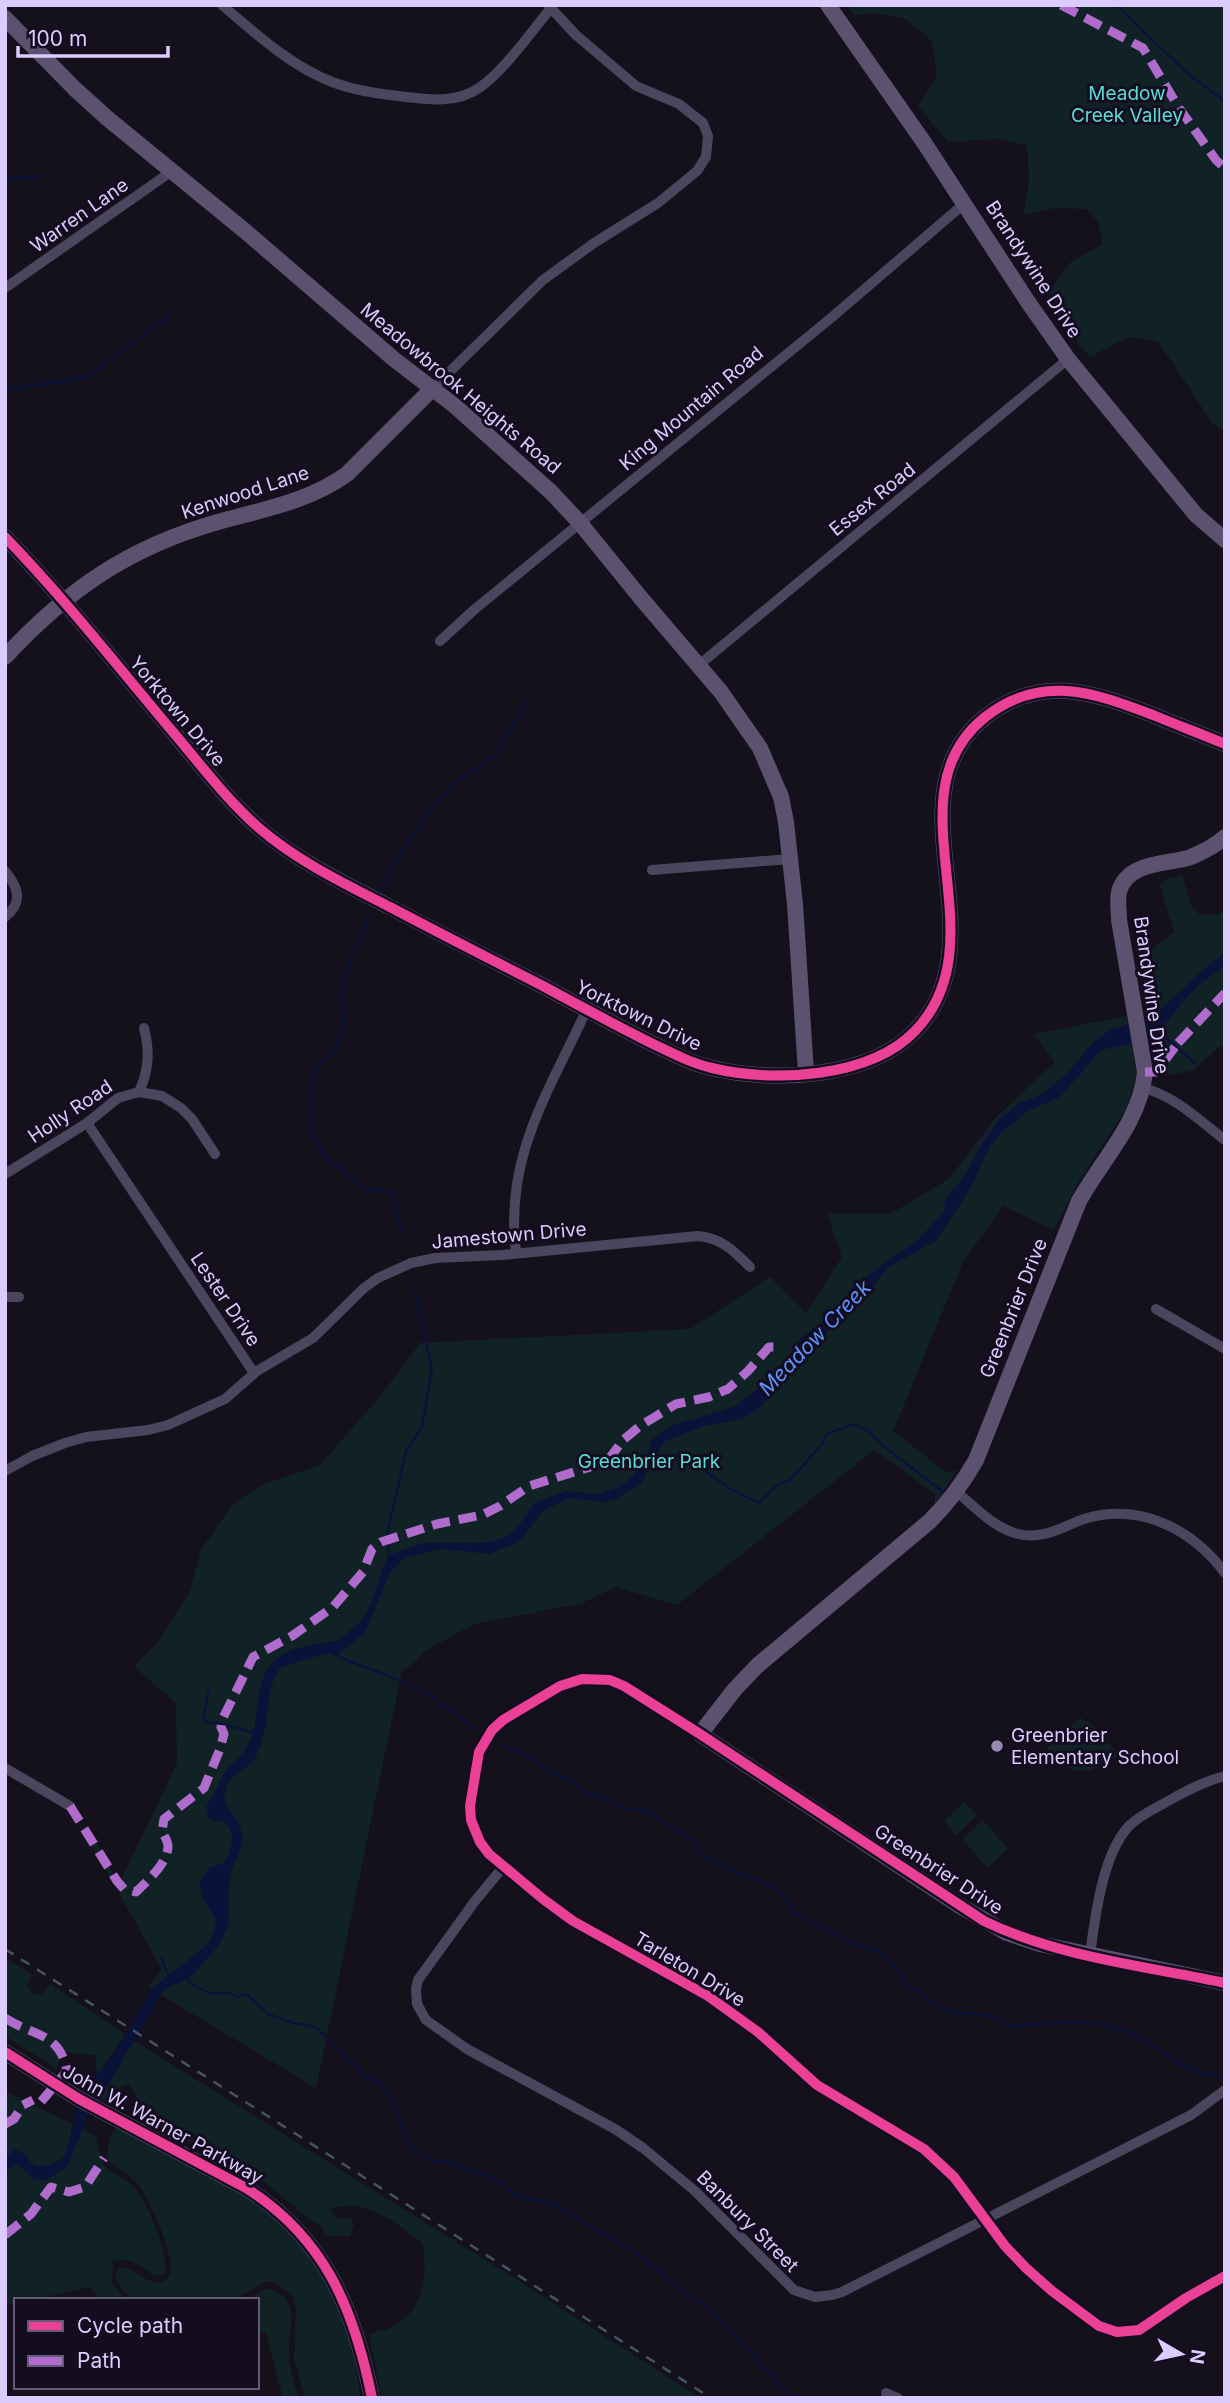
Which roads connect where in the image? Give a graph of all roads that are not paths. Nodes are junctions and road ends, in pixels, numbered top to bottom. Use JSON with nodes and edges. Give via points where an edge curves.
{"nodes":[{"id":1,"x":222,"y":5,"type":"edge"},
{"id":2,"x":828,"y":5,"type":"edge"},
{"id":3,"x":550,"y":6,"type":"edge"},
{"id":4,"x":5,"y":18,"type":"edge"},
{"id":5,"x":172,"y":171,"type":"junction"},
{"id":6,"x":965,"y":203,"type":"junction"},
{"id":7,"x":5,"y":288,"type":"edge"},
{"id":8,"x":1068,"y":359,"type":"junction"},
{"id":9,"x":432,"y":389,"type":"junction"},
{"id":10,"x":580,"y":523,"type":"junction"},
{"id":11,"x":5,"y":537,"type":"edge"},
{"id":12,"x":1225,"y":540,"type":"edge"},
{"id":13,"x":63,"y":600,"type":"junction"},
{"id":14,"x":440,"y":640,"type":"dead end"},
{"id":15,"x":5,"y":657,"type":"edge"},
{"id":16,"x":698,"y":665,"type":"junction"},
{"id":17,"x":1225,"y":744,"type":"edge"},
{"id":18,"x":1225,"y":837,"type":"edge"},
{"id":19,"x":790,"y":859,"type":"junction"},
{"id":20,"x":5,"y":870,"type":"edge"},
{"id":21,"x":652,"y":870,"type":"dead end"},
{"id":22,"x":5,"y":917,"type":"edge"},
{"id":23,"x":587,"y":1009,"type":"junction"},
{"id":24,"x":144,"y":1028,"type":"dead end"},
{"id":25,"x":806,"y":1073,"type":"junction"},
{"id":26,"x":1143,"y":1088,"type":"junction"},
{"id":27,"x":139,"y":1091,"type":"junction"},
{"id":28,"x":87,"y":1123,"type":"junction"},
{"id":29,"x":1225,"y":1140,"type":"edge"},
{"id":30,"x":215,"y":1154,"type":"dead end"},
{"id":31,"x":5,"y":1174,"type":"edge"},
{"id":32,"x":516,"y":1253,"type":"junction"},
{"id":33,"x":750,"y":1267,"type":"dead end"},
{"id":34,"x":5,"y":1297,"type":"edge"},
{"id":35,"x":19,"y":1297,"type":"dead end"},
{"id":36,"x":1156,"y":1309,"type":"dead end"},
{"id":37,"x":1225,"y":1349,"type":"edge"},
{"id":38,"x":254,"y":1373,"type":"junction"},
{"id":39,"x":6,"y":1470,"type":"edge"},
{"id":40,"x":957,"y":1492,"type":"junction"},
{"id":41,"x":1225,"y":1573,"type":"edge"},
{"id":42,"x":700,"y":1734,"type":"junction"},
{"id":43,"x":5,"y":1768,"type":"edge"},
{"id":44,"x":1225,"y":1776,"type":"edge"},
{"id":45,"x":70,"y":1806,"type":"dead end"},
{"id":46,"x":504,"y":1866,"type":"junction"},
{"id":47,"x":1090,"y":1955,"type":"junction"},
{"id":48,"x":1225,"y":1983,"type":"edge"},
{"id":49,"x":5,"y":2052,"type":"edge"},
{"id":50,"x":1225,"y":2090,"type":"edge"},
{"id":51,"x":985,"y":2220,"type":"junction"},
{"id":52,"x":1225,"y":2276,"type":"edge"},
{"id":53,"x":370,"y":2393,"type":"edge"},
{"id":54,"x":886,"y":2393,"type":"dead end"},
{"id":55,"x":898,"y":2398,"type":"edge"}],
"edges":[{"from":1,"to":3,"type":"street","via":[[289,58],[333,82],[387,95],[441,100],[467,94],[487,82]]},
{"from":2,"to":6,"type":"street","name":"Brandywine Drive"},
{"from":3,"to":9,"type":"street","name":"Kenwood Lane","via":[[576,35],[636,86],[679,104],[703,123],[708,136],[706,157],[658,203],[543,280]]},
{"from":4,"to":5,"type":"street","name":"Meadowbrook Heights Road","via":[[75,89]]},
{"from":5,"to":7,"type":"street","name":"Warren Lane"},
{"from":5,"to":9,"type":"street","name":"Meadowbrook Heights Road"},
{"from":6,"to":8,"type":"street","name":"Brandywine Drive"},
{"from":6,"to":10,"type":"street","name":"King Mountain Road"},
{"from":8,"to":12,"type":"street","name":"Brandywine Drive","via":[[1196,514]]},
{"from":8,"to":16,"type":"street","name":"Essex Road"},
{"from":9,"to":10,"type":"street","name":"Meadowbrook Heights Road","via":[[551,492]]},
{"from":9,"to":13,"type":"street","name":"Kenwood Lane","via":[[331,485],[288,504],[162,541]]},
{"from":10,"to":14,"type":"street","name":"King Mountain Road"},
{"from":10,"to":16,"type":"street","name":"Meadowbrook Heights Road"},
{"from":11,"to":13,"type":"street","name":"Yorktown Drive"},
{"from":13,"to":15,"type":"street","name":"Kenwood Lane"},
{"from":13,"to":23,"type":"street","name":"Yorktown Drive","via":[[217,786],[285,849]]},
{"from":16,"to":19,"type":"street","name":"Meadowbrook Heights Road","via":[[744,723],[768,763],[780,797]]},
{"from":17,"to":25,"type":"street","name":"Yorktown Drive","via":[[1086,691],[1037,693],[989,714],[958,747],[946,777],[943,830],[951,939],[945,980],[934,1006],[913,1033],[883,1055],[846,1068]]},
{"from":18,"to":26,"type":"street","name":"Brandywine Drive","via":[[1191,857],[1135,871],[1122,886],[1119,920],[1144,1067]]},
{"from":19,"to":21,"type":"street"},
{"from":19,"to":25,"type":"street","name":"Meadowbrook Heights Road"},
{"from":20,"to":22,"type":"street","via":[[18,896]]},
{"from":23,"to":25,"type":"street","name":"Yorktown Drive","via":[[708,1067],[756,1074]]},
{"from":23,"to":32,"type":"street","via":[[526,1142],[516,1197]]},
{"from":24,"to":27,"type":"street","via":[[148,1066]]},
{"from":26,"to":29,"type":"street","name":"Brandywine Drive","via":[[1177,1102]]},
{"from":26,"to":40,"type":"street","name":"Greenbrier Drive","via":[[1133,1118],[1079,1201],[975,1460]]},
{"from":27,"to":28,"type":"street","name":"Holly Road","via":[[118,1098]]},
{"from":27,"to":30,"type":"street","name":"Holly Road","via":[[162,1096],[181,1108]]},
{"from":28,"to":31,"type":"street","name":"Holly Road"},
{"from":28,"to":38,"type":"street","name":"Lester Drive"},
{"from":32,"to":33,"type":"street","name":"Jamestown Drive","via":[[698,1236],[729,1246]]},
{"from":32,"to":38,"type":"street","name":"Jamestown Drive","via":[[435,1258],[394,1269],[364,1288],[313,1338]]},
{"from":34,"to":35,"type":"street"},
{"from":36,"to":37,"type":"street"},
{"from":38,"to":39,"type":"street","name":"Lester Drive","via":[[225,1399],[168,1425],[86,1437],[40,1452]]},
{"from":40,"to":41,"type":"street","via":[[995,1524],[1027,1535],[1047,1534],[1098,1516],[1149,1519],[1182,1532],[1210,1553]]},
{"from":40,"to":42,"type":"street","name":"Greenbrier Drive","via":[[930,1521],[758,1665]]},
{"from":42,"to":46,"type":"street","name":"Tarleton Drive","via":[[624,1686],[594,1678],[560,1686],[503,1720],[479,1752],[470,1805],[480,1842]]},
{"from":42,"to":47,"type":"street","name":"Greenbrier Drive","via":[[984,1921],[1030,1941]]},
{"from":43,"to":45,"type":"street"},
{"from":44,"to":47,"type":"street","via":[[1192,1788],[1138,1818],[1121,1836],[1100,1898]]},
{"from":46,"to":51,"type":"street","name":"Tarleton Drive","via":[[573,1921],[708,1996],[817,2085],[924,2149],[954,2177]]},
{"from":46,"to":51,"type":"street","name":"Banbury Street","via":[[418,1980],[417,2004],[437,2029],[643,2148],[695,2192],[786,2284],[804,2295],[826,2297],[842,2292]]},
{"from":47,"to":48,"type":"street","name":"Greenbrier Drive"},
{"from":49,"to":53,"type":"street","name":"John W. Warner Parkway","via":[[79,2099],[260,2197],[307,2241],[329,2271],[349,2312]]},
{"from":50,"to":51,"type":"street","name":"Banbury Street","via":[[1191,2115]]},
{"from":51,"to":52,"type":"street","name":"Tarleton Drive","via":[[1052,2291],[1099,2326],[1117,2332],[1139,2330]]},
{"from":54,"to":55,"type":"street"}]}
